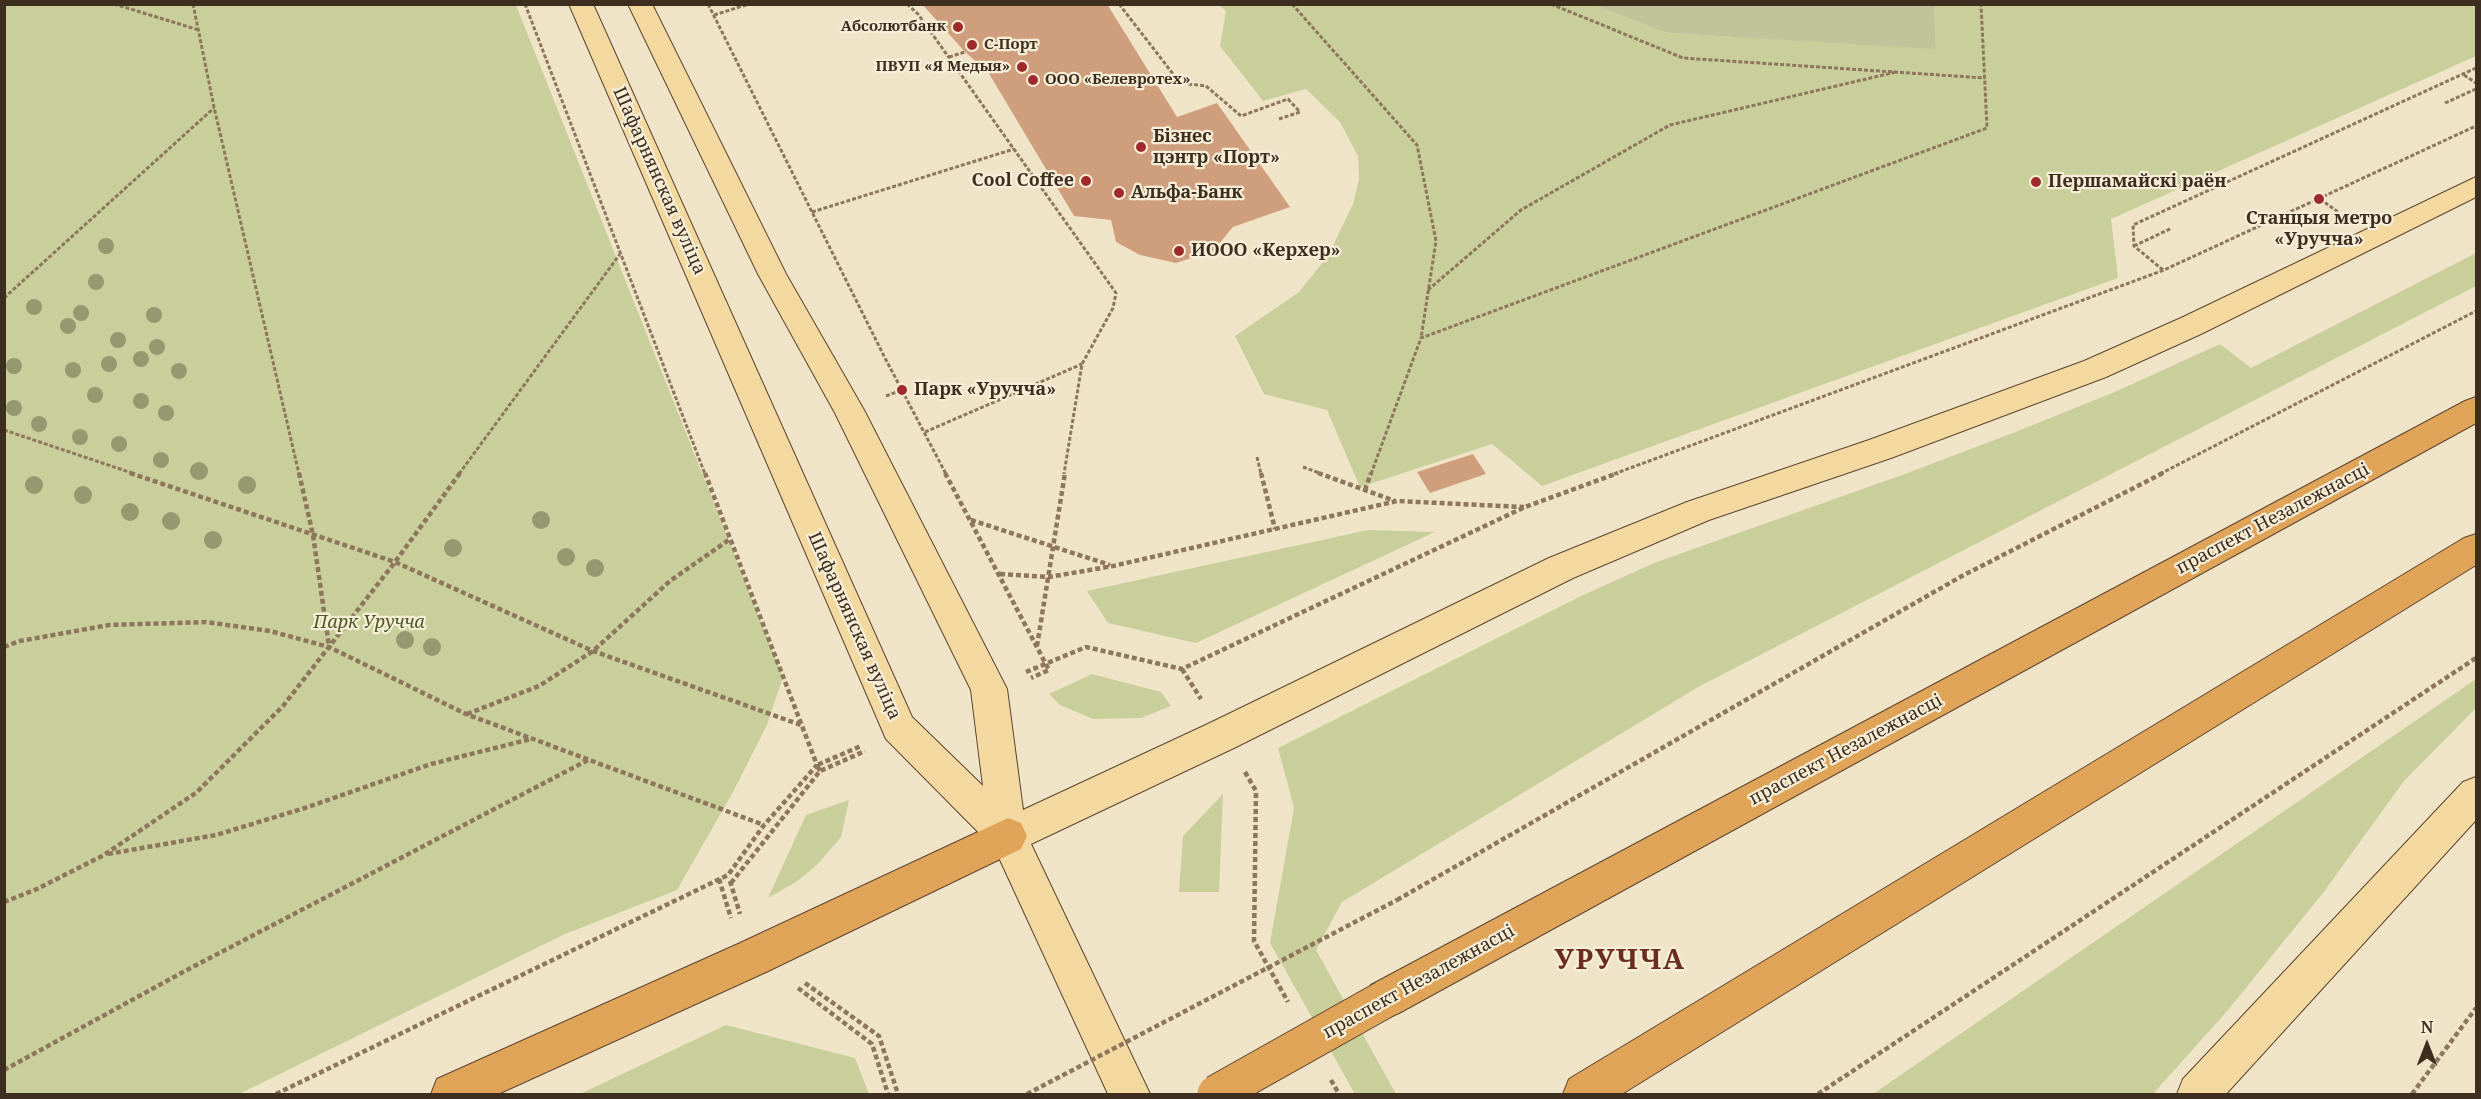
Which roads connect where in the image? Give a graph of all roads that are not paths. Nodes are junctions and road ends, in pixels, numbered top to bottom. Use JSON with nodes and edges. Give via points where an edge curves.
{"nodes":[{"id":1,"x":581,"y":4,"type":"edge"},
{"id":2,"x":640,"y":4,"type":"edge"},
{"id":3,"x":2476,"y":186,"type":"edge"},
{"id":4,"x":2476,"y":409,"type":"edge"},
{"id":5,"x":2476,"y":548,"type":"edge"},
{"id":6,"x":2476,"y":794,"type":"edge"},
{"id":7,"x":1008,"y":836,"type":"junction"},
{"id":8,"x":452,"y":1095,"type":"edge"},
{"id":9,"x":1129,"y":1095,"type":"edge"},
{"id":10,"x":1216,"y":1095,"type":"edge"},
{"id":11,"x":1584,"y":1095,"type":"edge"},
{"id":12,"x":2198,"y":1095,"type":"edge"}],
"edges":[{"from":1,"to":7,"type":"main road","name":"Шафарнянская вуліца","via":[[899,728]]},
{"from":2,"to":7,"type":"main road","via":[[772,274],[849,410],[989,689]]},
{"from":3,"to":7,"type":"main road","via":[[2095,369],[1698,511],[1561,568]]},
{"from":4,"to":10,"type":"highway","name":"праспект Незалежнасці","bridge":true,"via":[[1385,999]]},
{"from":5,"to":11,"type":"highway"},
{"from":6,"to":12,"type":"main road"},
{"from":7,"to":8,"type":"highway"},
{"from":7,"to":9,"type":"main road"}]}
